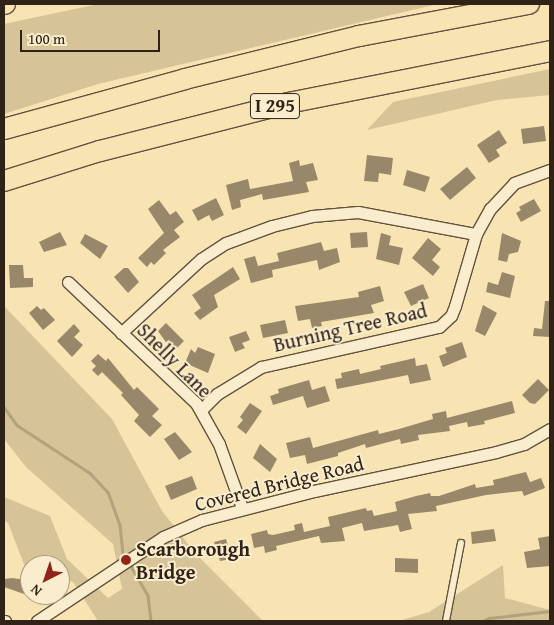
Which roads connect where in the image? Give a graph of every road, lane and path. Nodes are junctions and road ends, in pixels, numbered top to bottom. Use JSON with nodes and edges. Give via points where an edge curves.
{"nodes":[{"id":1,"x":529,"y":4,"type":"edge"},
{"id":2,"x":550,"y":51,"type":"edge"},
{"id":3,"x":4,"y":129,"type":"edge"},
{"id":4,"x":550,"y":170,"type":"edge"},
{"id":5,"x":4,"y":181,"type":"edge"},
{"id":6,"x":476,"y":234,"type":"junction"},
{"id":7,"x":68,"y":282,"type":"dead end"},
{"id":8,"x":121,"y":333,"type":"junction"},
{"id":9,"x":201,"y":410,"type":"junction"},
{"id":10,"x":550,"y":429,"type":"edge"},
{"id":11,"x":242,"y":508,"type":"junction"},
{"id":12,"x":461,"y":543,"type":"dead end"},
{"id":13,"x":37,"y":621,"type":"edge"},
{"id":14,"x":446,"y":621,"type":"edge"}],
"edges":[{"from":1,"to":3,"type":"highway","number":"I 295","via":[[359,36]]},
{"from":2,"to":5,"type":"highway","number":"I 295","via":[[288,103],[100,151]]},
{"from":4,"to":6,"type":"street","name":"Burning Tree Road","via":[[514,184],[490,209]]},
{"from":6,"to":8,"type":"street","via":[[358,212],[320,215],[272,226],[226,243],[202,259]]},
{"from":6,"to":9,"type":"street","name":"Burning Tree Road","via":[[455,306],[451,316],[439,327],[261,367],[217,394]]},
{"from":7,"to":8,"type":"street","name":"Shelly Lane"},
{"from":8,"to":9,"type":"street","name":"Shelly Lane"},
{"from":9,"to":11,"type":"street","name":"Shelly Lane","via":[[228,466]]},
{"from":10,"to":11,"type":"street","name":"Covered Bridge Road","via":[[524,444],[496,452]]},
{"from":11,"to":13,"type":"street","name":"Covered Bridge Road","via":[[182,527],[136,553]]},
{"from":12,"to":14,"type":"lane"}]}
